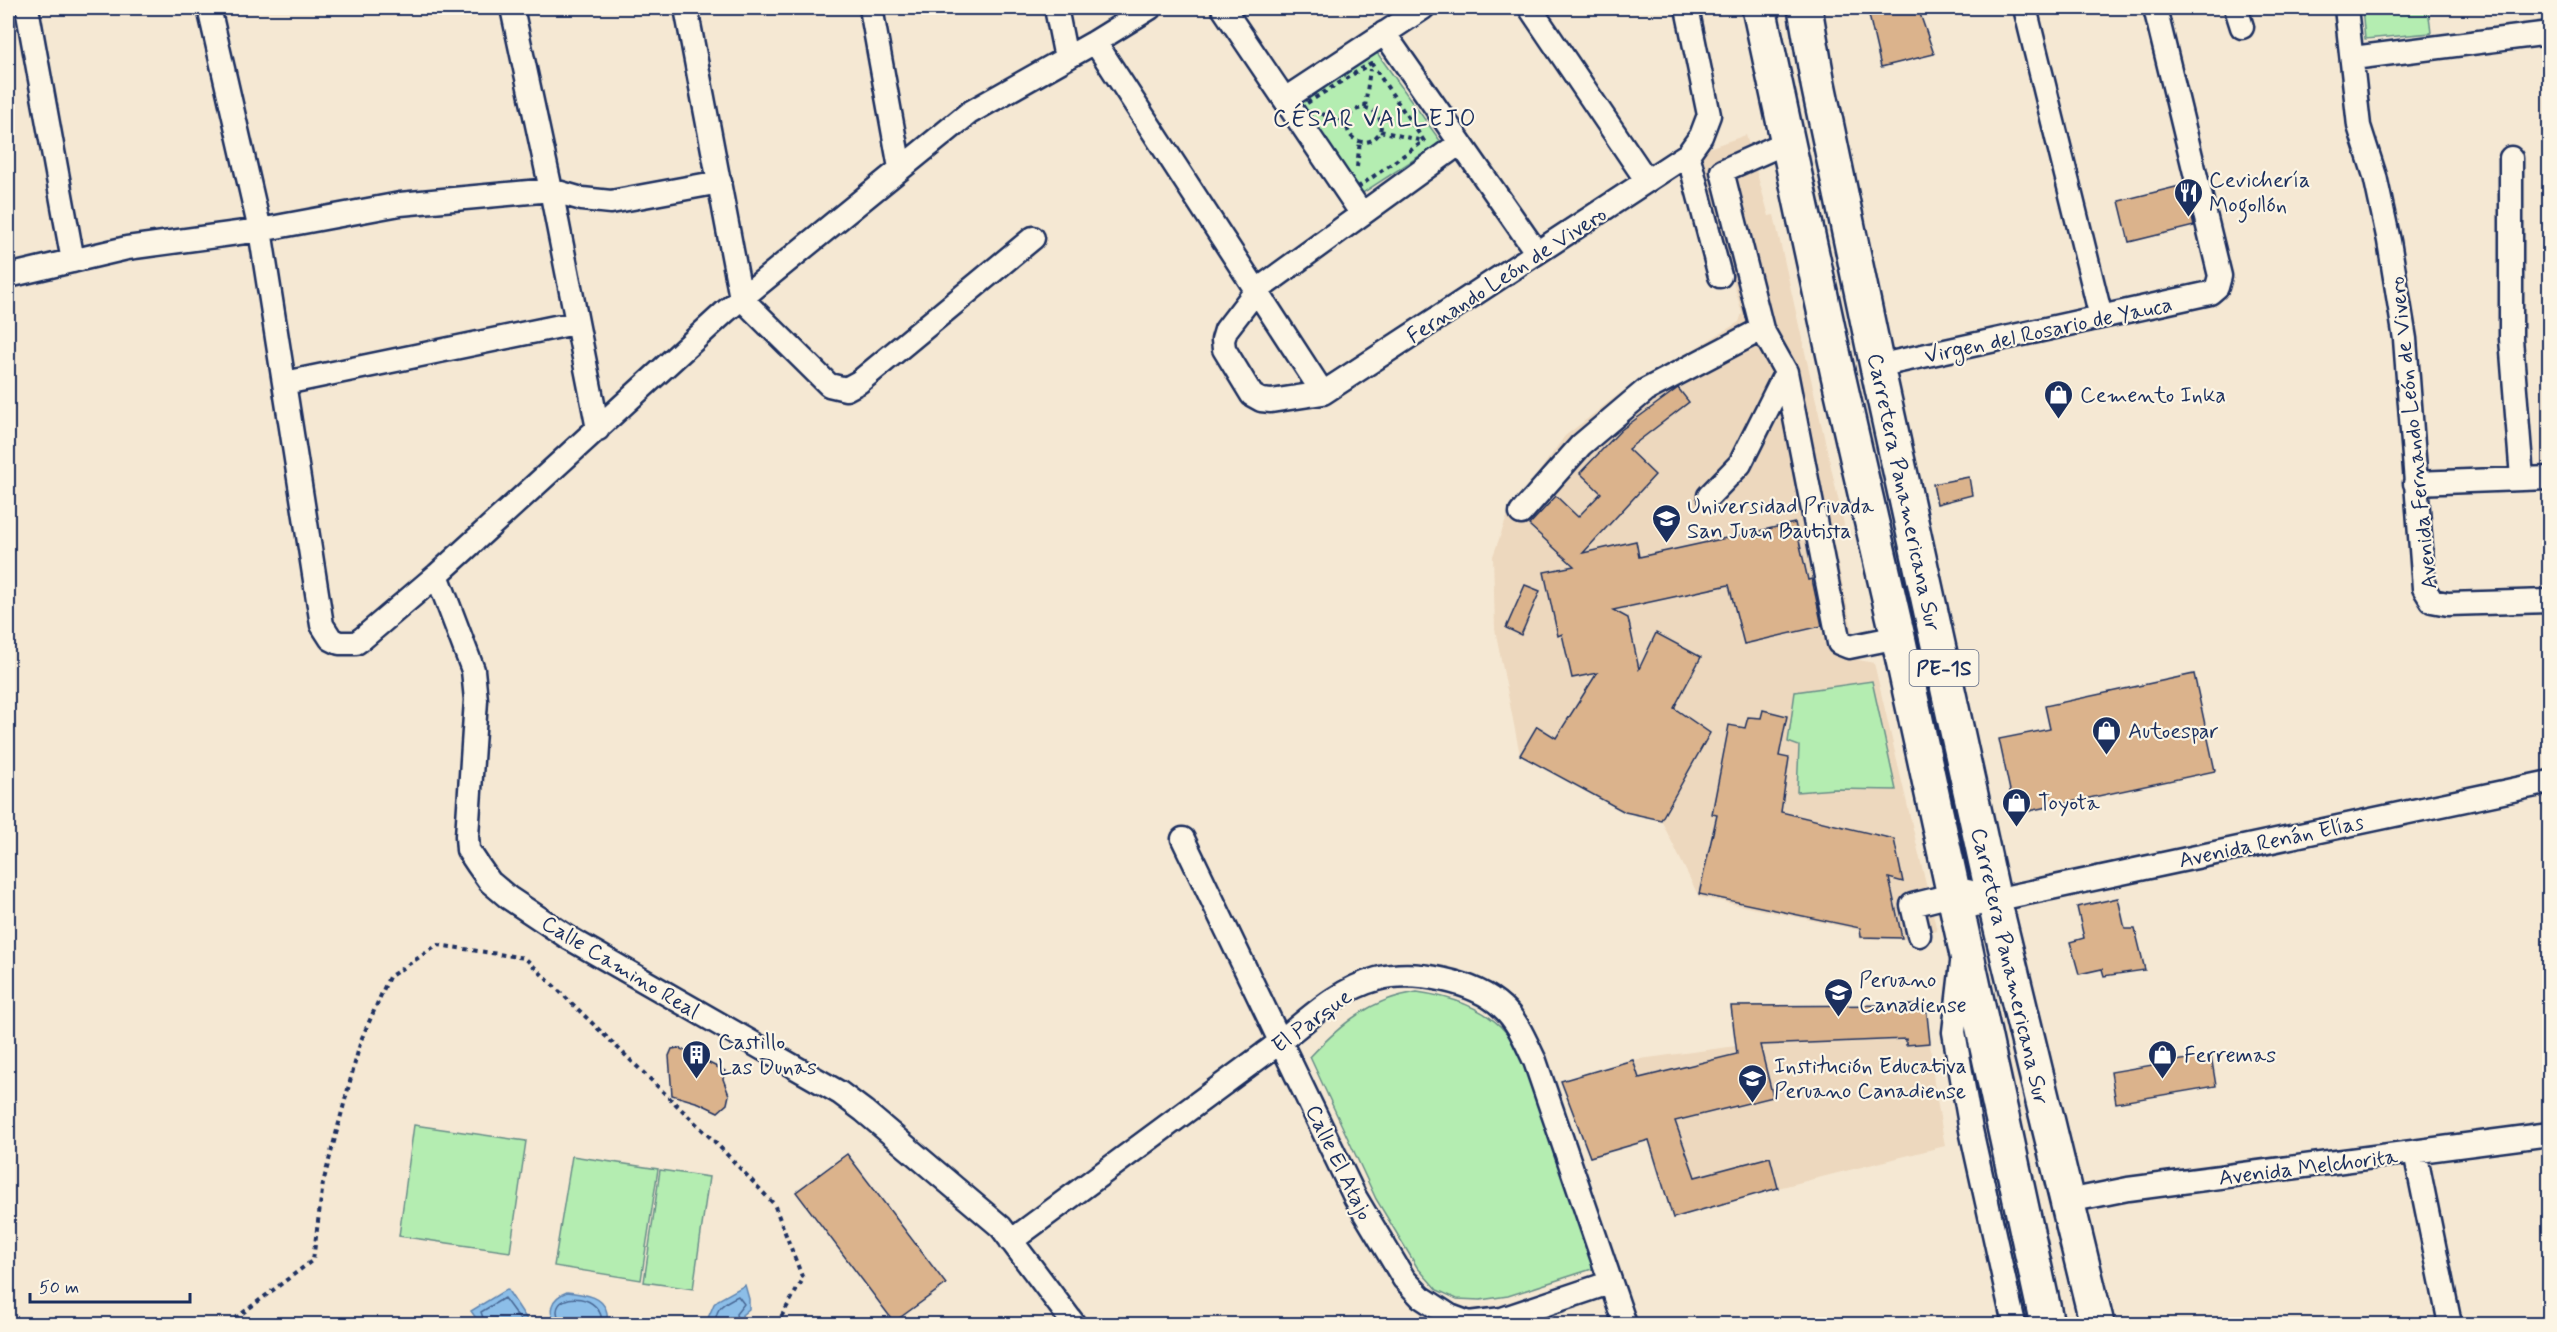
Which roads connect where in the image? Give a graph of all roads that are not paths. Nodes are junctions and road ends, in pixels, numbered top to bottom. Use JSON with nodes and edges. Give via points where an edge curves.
{"nodes":[{"id":1,"x":27,"y":8,"type":"edge"},
{"id":2,"x":209,"y":8,"type":"edge"},
{"id":3,"x":512,"y":8,"type":"edge"},
{"id":4,"x":686,"y":8,"type":"edge"},
{"id":5,"x":871,"y":8,"type":"edge"},
{"id":6,"x":1056,"y":8,"type":"edge"},
{"id":7,"x":1150,"y":8,"type":"edge"},
{"id":8,"x":1223,"y":8,"type":"edge"},
{"id":9,"x":1423,"y":8,"type":"edge"},
{"id":10,"x":1530,"y":8,"type":"edge"},
{"id":11,"x":1687,"y":8,"type":"edge"},
{"id":12,"x":1759,"y":8,"type":"edge"},
{"id":13,"x":2025,"y":8,"type":"edge"},
{"id":14,"x":2156,"y":8,"type":"edge"},
{"id":15,"x":2346,"y":8,"type":"edge"},
{"id":16,"x":1811,"y":9,"type":"edge"},
{"id":17,"x":1384,"y":33,"type":"junction"},
{"id":18,"x":2550,"y":33,"type":"edge"},
{"id":19,"x":1095,"y":42,"type":"junction"},
{"id":20,"x":1066,"y":58,"type":"junction"},
{"id":21,"x":2353,"y":58,"type":"junction"},
{"id":22,"x":1284,"y":99,"type":"junction"},
{"id":23,"x":1787,"y":142,"type":"junction"},
{"id":24,"x":1460,"y":143,"type":"junction"},
{"id":25,"x":1688,"y":154,"type":"junction"},
{"id":26,"x":2511,"y":158,"type":"dead end"},
{"id":27,"x":900,"y":168,"type":"junction"},
{"id":28,"x":1647,"y":181,"type":"junction"},
{"id":29,"x":720,"y":182,"type":"junction"},
{"id":30,"x":551,"y":190,"type":"junction"},
{"id":31,"x":1362,"y":214,"type":"junction"},
{"id":32,"x":260,"y":230,"type":"junction"},
{"id":33,"x":1033,"y":238,"type":"dead end"},
{"id":34,"x":1537,"y":253,"type":"junction"},
{"id":35,"x":73,"y":261,"type":"junction"},
{"id":36,"x":8,"y":276,"type":"edge"},
{"id":37,"x":1720,"y":276,"type":"dead end"},
{"id":38,"x":1256,"y":291,"type":"junction"},
{"id":39,"x":741,"y":298,"type":"junction"},
{"id":40,"x":2101,"y":317,"type":"junction"},
{"id":41,"x":575,"y":323,"type":"junction"},
{"id":42,"x":1762,"y":329,"type":"junction"},
{"id":43,"x":1876,"y":366,"type":"junction"},
{"id":44,"x":1786,"y":372,"type":"junction"},
{"id":45,"x":285,"y":383,"type":"junction"},
{"id":46,"x":1323,"y":393,"type":"junction"},
{"id":47,"x":598,"y":429,"type":"junction"},
{"id":48,"x":2522,"y":478,"type":"junction"},
{"id":49,"x":2550,"y":478,"type":"edge"},
{"id":50,"x":2415,"y":483,"type":"junction"},
{"id":51,"x":1709,"y":496,"type":"dead end"},
{"id":52,"x":1521,"y":513,"type":"dead end"},
{"id":53,"x":437,"y":575,"type":"junction"},
{"id":54,"x":2550,"y":601,"type":"edge"},
{"id":55,"x":1898,"y":637,"type":"junction"},
{"id":56,"x":2550,"y":782,"type":"edge"},
{"id":57,"x":1183,"y":838,"type":"dead end"},
{"id":58,"x":1992,"y":893,"type":"junction"},
{"id":59,"x":1955,"y":902,"type":"junction"},
{"id":60,"x":1919,"y":935,"type":"dead end"},
{"id":61,"x":1964,"y":944,"type":"junction"},
{"id":62,"x":1282,"y":1041,"type":"junction"},
{"id":63,"x":2550,"y":1134,"type":"edge"},
{"id":64,"x":2415,"y":1152,"type":"junction"},
{"id":65,"x":2068,"y":1201,"type":"junction"},
{"id":66,"x":1011,"y":1241,"type":"junction"},
{"id":67,"x":1609,"y":1282,"type":"junction"},
{"id":68,"x":1074,"y":1324,"type":"edge"},
{"id":69,"x":1625,"y":1324,"type":"edge"},
{"id":70,"x":2014,"y":1324,"type":"edge"},
{"id":71,"x":2047,"y":1324,"type":"edge"},
{"id":72,"x":2097,"y":1324,"type":"edge"},
{"id":73,"x":2450,"y":1324,"type":"edge"}],
"edges":[{"from":1,"to":35,"type":"street"},
{"from":2,"to":32,"type":"street"},
{"from":3,"to":30,"type":"street"},
{"from":4,"to":29,"type":"street"},
{"from":5,"to":27,"type":"street"},
{"from":6,"to":20,"type":"street"},
{"from":7,"to":19,"type":"street"},
{"from":8,"to":22,"type":"street"},
{"from":9,"to":17,"type":"street"},
{"from":10,"to":28,"type":"street"},
{"from":11,"to":25,"type":"street","via":[[1709,115]]},
{"from":12,"to":23,"type":"highway","name":"Carretera Panamericana Sur","number":"PE-1S"},
{"from":13,"to":40,"type":"street"},
{"from":14,"to":40,"type":"street","name":"Virgen del Rosario de Yauca","via":[[2220,276],[2210,293]]},
{"from":15,"to":21,"type":"street","name":"Avenida Fernando León de Vivero"},
{"from":16,"to":43,"type":"highway","name":"Carretera Panamericana Sur","number":"PE-1S","via":[[1818,84]]},
{"from":17,"to":22,"type":"street"},
{"from":17,"to":24,"type":"street"},
{"from":18,"to":21,"type":"street"},
{"from":19,"to":20,"type":"street"},
{"from":19,"to":38,"type":"street"},
{"from":20,"to":27,"type":"street","via":[[969,113]]},
{"from":21,"to":50,"type":"street","name":"Avenida Fernando León de Vivero","via":[[2359,126],[2387,230],[2405,339]]},
{"from":22,"to":31,"type":"street"},
{"from":23,"to":42,"type":"street","via":[[1722,171]]},
{"from":23,"to":55,"type":"highway","name":"Carretera Panamericana Sur","number":"PE-1S"},
{"from":24,"to":31,"type":"street"},
{"from":24,"to":34,"type":"street"},
{"from":25,"to":28,"type":"street","name":"Fernando León de Vivero"},
{"from":25,"to":37,"type":"street"},
{"from":26,"to":48,"type":"street","via":[[2511,339]]},
{"from":27,"to":39,"type":"street"},
{"from":28,"to":34,"type":"street","name":"Fernando León de Vivero"},
{"from":29,"to":30,"type":"street","via":[[611,202]]},
{"from":29,"to":39,"type":"street"},
{"from":30,"to":32,"type":"street","via":[[400,204]]},
{"from":30,"to":41,"type":"street"},
{"from":31,"to":38,"type":"street"},
{"from":32,"to":35,"type":"street","via":[[128,248]]},
{"from":32,"to":45,"type":"street"},
{"from":33,"to":39,"type":"street","via":[[846,389],[829,385]]},
{"from":34,"to":46,"type":"street","name":"Fernando León de Vivero"},
{"from":35,"to":36,"type":"street"},
{"from":38,"to":46,"type":"street"},
{"from":38,"to":46,"type":"street","via":[[1226,330],[1223,340],[1224,349],[1252,395],[1271,401]]},
{"from":39,"to":47,"type":"street"},
{"from":40,"to":43,"type":"street","name":"Virgen del Rosario de Yauca"},
{"from":41,"to":45,"type":"street"},
{"from":41,"to":47,"type":"street"},
{"from":42,"to":44,"type":"street"},
{"from":42,"to":52,"type":"street","via":[[1646,390],[1581,445]]},
{"from":43,"to":58,"type":"highway","name":"Carretera Panamericana Sur","number":"PE-1S"},
{"from":44,"to":51,"type":"street","via":[[1740,464]]},
{"from":44,"to":55,"type":"street","via":[[1839,644],[1849,647]]},
{"from":45,"to":53,"type":"street","via":[[325,633],[339,643],[356,642]]},
{"from":47,"to":53,"type":"street"},
{"from":48,"to":49,"type":"street"},
{"from":48,"to":50,"type":"street"},
{"from":50,"to":54,"type":"street","name":"Avenida Fernando León de Vivero","via":[[2424,588],[2432,602]]},
{"from":53,"to":66,"type":"street","name":"Calle Camino Real","via":[[473,670],[476,700],[468,850],[490,882],[569,938],[840,1093],[1001,1227]]},
{"from":55,"to":59,"type":"highway","name":"Carretera Panamericana Sur","number":"PE-1S"},
{"from":56,"to":58,"type":"street","name":"Avenida Renán Elías"},
{"from":57,"to":62,"type":"street","name":"Calle El Atajo"},
{"from":58,"to":59,"type":"street","name":"Avenida Renán Elías"},
{"from":58,"to":65,"type":"highway","name":"Carretera Panamericana Sur","number":"PE-1S"},
{"from":59,"to":60,"type":"street","name":"Avenida Renán Elías","via":[[1912,905]]},
{"from":59,"to":61,"type":"highway","name":"Carretera Panamericana Sur","number":"PE-1S"},
{"from":61,"to":70,"type":"street","via":[[1954,1032],[1971,1130]]},
{"from":61,"to":71,"type":"highway","name":"Carretera Panamericana Sur","number":"PE-1S"},
{"from":62,"to":66,"type":"street","name":"El Parque"},
{"from":62,"to":67,"type":"street","name":"Calle El Atajo","via":[[1380,1242],[1404,1279],[1434,1308],[1468,1323],[1484,1322]]},
{"from":62,"to":67,"type":"street","name":"El Parque","via":[[1332,999],[1379,978],[1410,976],[1458,982],[1502,1007],[1518,1026],[1535,1061]]},
{"from":63,"to":64,"type":"street","name":"Avenida Melchorita"},
{"from":64,"to":65,"type":"street","name":"Avenida Melchorita","via":[[2128,1189]]},
{"from":64,"to":73,"type":"street"},
{"from":65,"to":72,"type":"highway","name":"Carretera Panamericana Sur","number":"PE-1S"},
{"from":66,"to":68,"type":"street","name":"Calle Camino Real"},
{"from":67,"to":69,"type":"street","name":"El Parque"}]}
